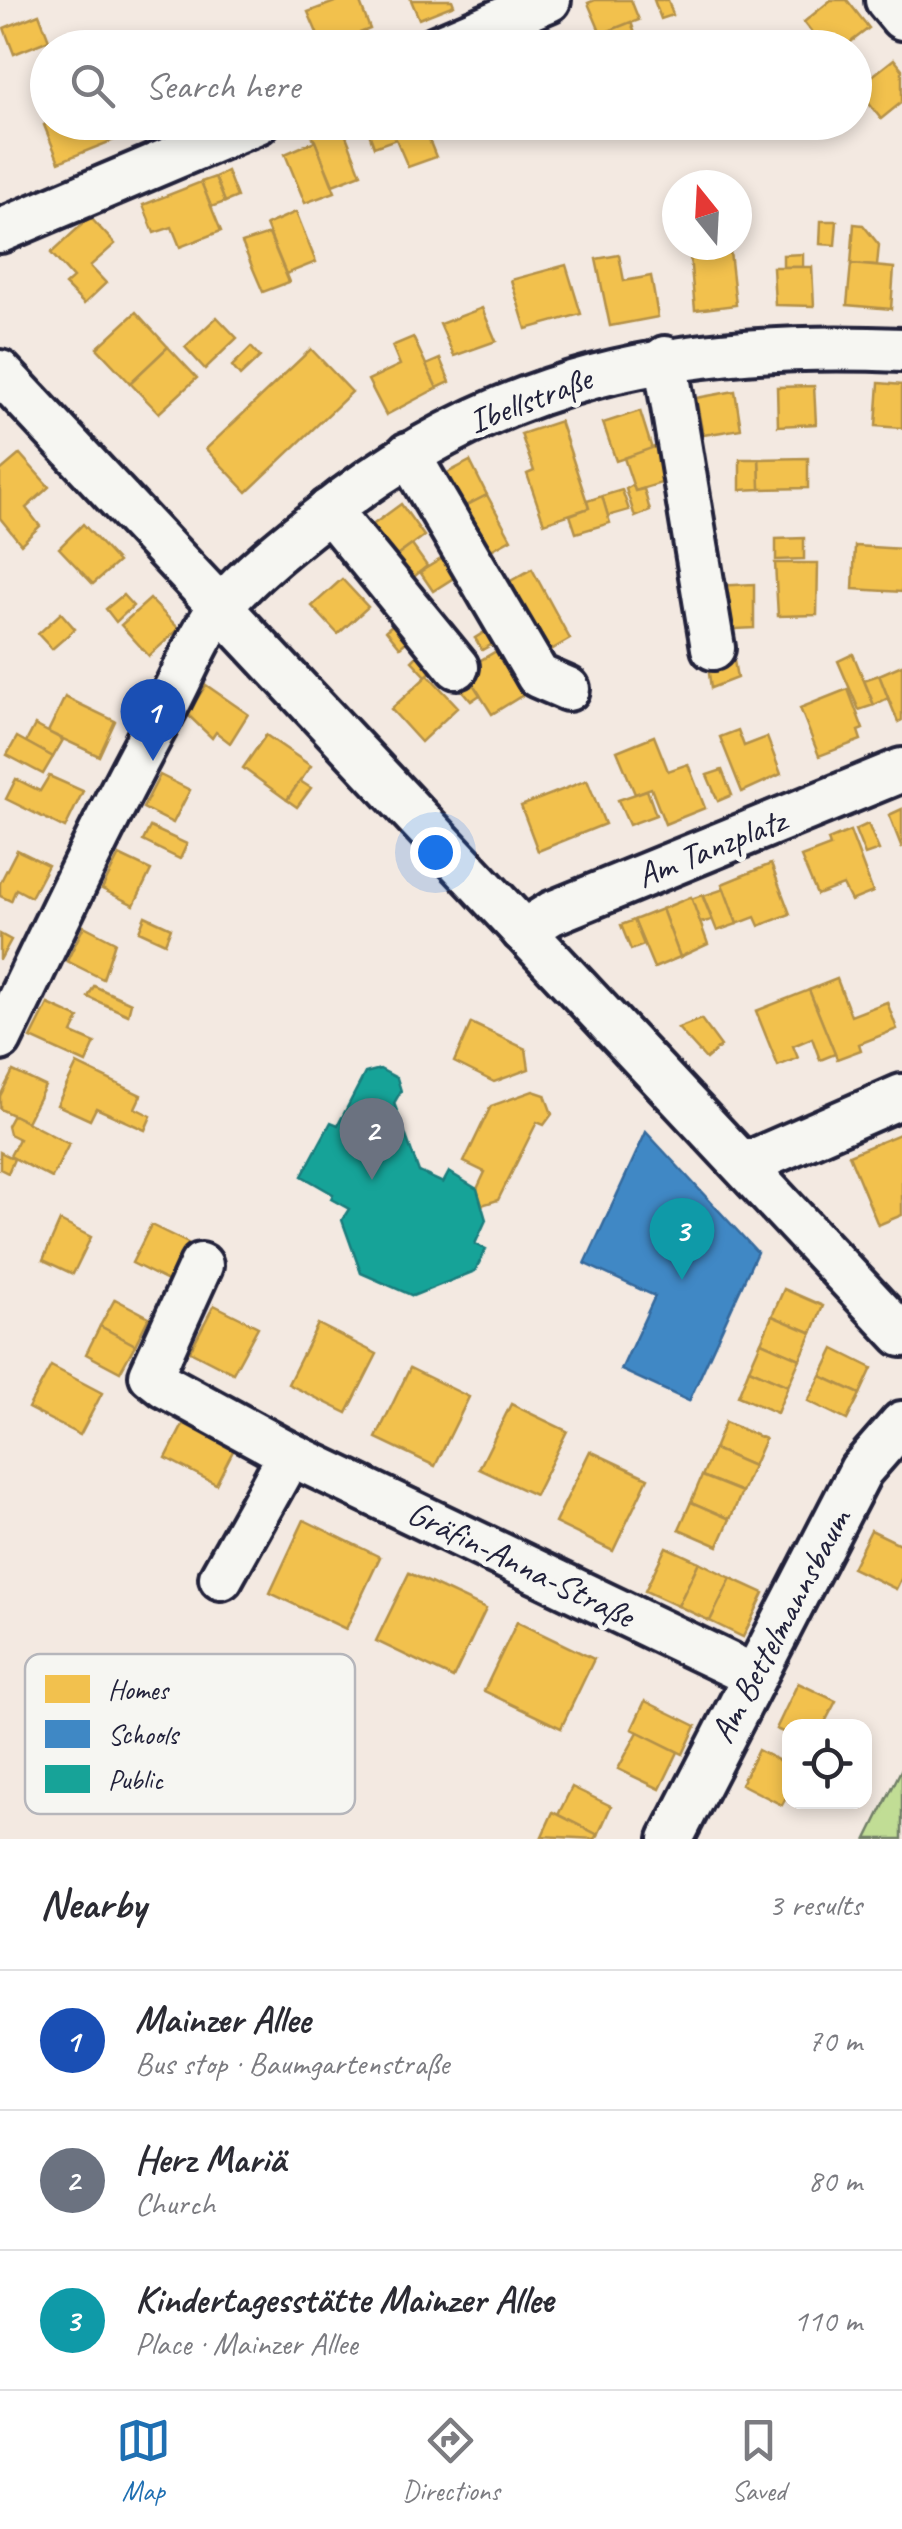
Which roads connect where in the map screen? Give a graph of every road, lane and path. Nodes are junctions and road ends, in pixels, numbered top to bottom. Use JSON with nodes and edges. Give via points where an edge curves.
{"nodes":[{"id":1,"x":549,"y":0,"type":"edge"},
{"id":2,"x":887,"y":0,"type":"edge"},
{"id":3,"x":902,"y":18,"type":"edge"},
{"id":4,"x":478,"y":30,"type":"edge"},
{"id":5,"x":215,"y":140,"type":"edge"},
{"id":6,"x":0,"y":231,"type":"edge"},
{"id":7,"x":902,"y":350,"type":"edge"},
{"id":8,"x":665,"y":358,"type":"junction"},
{"id":9,"x":4,"y":384,"type":"edge"},
{"id":10,"x":399,"y":460,"type":"junction"},
{"id":11,"x":329,"y":510,"type":"junction"},
{"id":12,"x":440,"y":548,"type":"dead end"},
{"id":13,"x":219,"y":610,"type":"junction"},
{"id":14,"x":713,"y":648,"type":"dead end"},
{"id":15,"x":457,"y":666,"type":"dead end"},
{"id":16,"x":568,"y":689,"type":"dead end"},
{"id":17,"x":902,"y":770,"type":"edge"},
{"id":18,"x":524,"y":931,"type":"junction"},
{"id":19,"x":0,"y":1039,"type":"edge"},
{"id":20,"x":902,"y":1096,"type":"edge"},
{"id":21,"x":744,"y":1165,"type":"junction"},
{"id":22,"x":201,"y":1265,"type":"dead end"},
{"id":23,"x":902,"y":1335,"type":"edge"},
{"id":24,"x":902,"y":1423,"type":"edge"},
{"id":25,"x":290,"y":1454,"type":"junction"},
{"id":26,"x":221,"y":1578,"type":"dead end"},
{"id":27,"x":752,"y":1675,"type":"junction"},
{"id":28,"x":672,"y":1839,"type":"edge"}],
"edges":[{"from":1,"to":4,"type":"street"},
{"from":2,"to":3,"type":"street"},
{"from":5,"to":6,"type":"street"},
{"from":7,"to":8,"type":"street","name":"Ibellstraße","via":[[741,349]]},
{"from":8,"to":10,"type":"street","name":"Ibellstraße","via":[[532,394]]},
{"from":8,"to":14,"type":"street"},
{"from":9,"to":13,"type":"street"},
{"from":10,"to":11,"type":"street","name":"Ibellstraße"},
{"from":10,"to":12,"type":"street"},
{"from":10,"to":16,"type":"street","via":[[538,676]]},
{"from":11,"to":13,"type":"street","name":"Ibellstraße"},
{"from":11,"to":15,"type":"street"},
{"from":13,"to":18,"type":"street"},
{"from":13,"to":19,"type":"street","name":"Ibellstraße"},
{"from":17,"to":18,"type":"street","name":"Am Tanzplatz","via":[[552,913]]},
{"from":18,"to":21,"type":"street"},
{"from":20,"to":21,"type":"street"},
{"from":21,"to":23,"type":"street"},
{"from":22,"to":25,"type":"street","name":"Gräfin-Anna-Straße","via":[[152,1376]]},
{"from":24,"to":27,"type":"street","name":"Am Bettelmannsbaum","via":[[861,1470]]},
{"from":25,"to":26,"type":"street"},
{"from":25,"to":27,"type":"street","name":"Gräfin-Anna-Straße"},
{"from":27,"to":28,"type":"street","name":"Am Bettelmannsbaum"}]}
